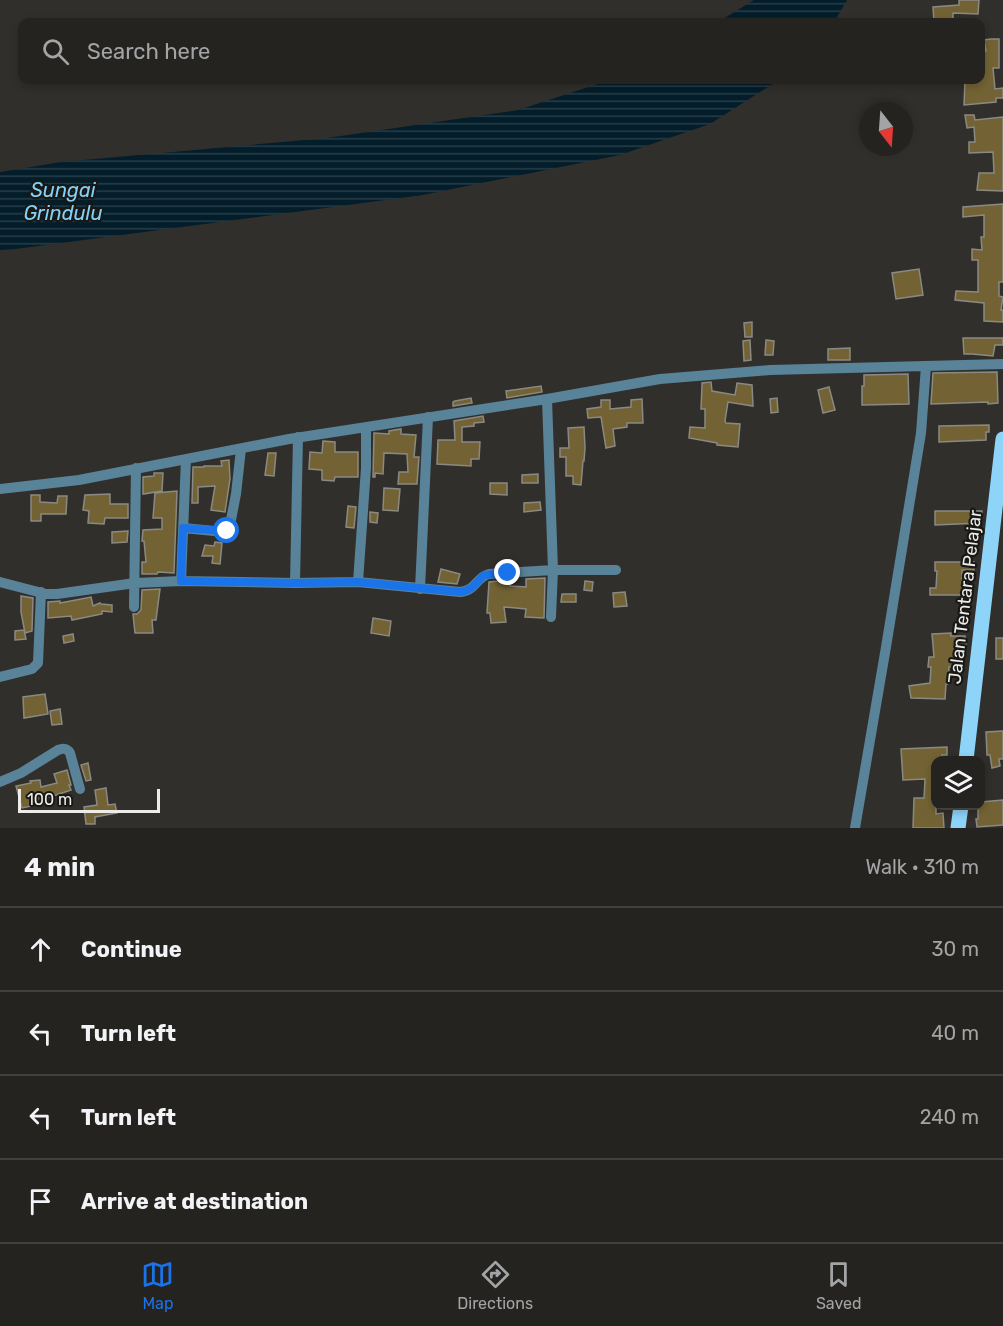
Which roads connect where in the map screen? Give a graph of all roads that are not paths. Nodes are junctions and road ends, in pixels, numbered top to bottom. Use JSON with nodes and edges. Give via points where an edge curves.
{"nodes":[{"id":1,"x":1003,"y":364,"type":"edge"},
{"id":2,"x":926,"y":366,"type":"junction"},
{"id":3,"x":547,"y":399,"type":"junction"},
{"id":4,"x":428,"y":417,"type":"junction"},
{"id":5,"x":366,"y":427,"type":"junction"},
{"id":6,"x":298,"y":437,"type":"junction"},
{"id":7,"x":1003,"y":439,"type":"edge"},
{"id":8,"x":241,"y":449,"type":"junction"},
{"id":9,"x":186,"y":459,"type":"junction"},
{"id":10,"x":136,"y":468,"type":"junction"},
{"id":11,"x":0,"y":489,"type":"edge"},
{"id":12,"x":183,"y":528,"type":"junction"},
{"id":13,"x":553,"y":570,"type":"junction"},
{"id":14,"x":616,"y":570,"type":"dead end"},
{"id":15,"x":181,"y":581,"type":"junction"},
{"id":16,"x":0,"y":582,"type":"edge"},
{"id":17,"x":358,"y":582,"type":"junction"},
{"id":18,"x":135,"y":583,"type":"junction"},
{"id":19,"x":295,"y":583,"type":"junction"},
{"id":20,"x":420,"y":589,"type":"junction"},
{"id":21,"x":41,"y":592,"type":"junction"},
{"id":22,"x":134,"y":607,"type":"dead end"},
{"id":23,"x":551,"y":617,"type":"dead end"},
{"id":24,"x":0,"y":677,"type":"edge"},
{"id":25,"x":966,"y":756,"type":"edge"},
{"id":26,"x":0,"y":782,"type":"edge"},
{"id":27,"x":80,"y":789,"type":"dead end"},
{"id":28,"x":960,"y":810,"type":"edge"},
{"id":29,"x":855,"y":828,"type":"edge"},
{"id":30,"x":958,"y":828,"type":"edge"}],
"edges":[{"from":1,"to":2,"type":"street"},
{"from":2,"to":3,"type":"street","via":[[770,370],[660,379]]},
{"from":2,"to":29,"type":"street","via":[[921,433]]},
{"from":3,"to":4,"type":"street"},
{"from":3,"to":13,"type":"street"},
{"from":4,"to":5,"type":"street"},
{"from":4,"to":20,"type":"street"},
{"from":5,"to":6,"type":"street"},
{"from":5,"to":17,"type":"street"},
{"from":6,"to":8,"type":"street"},
{"from":6,"to":19,"type":"street"},
{"from":7,"to":25,"type":"main road","name":"Jalan Tentara Pelajar"},
{"from":8,"to":9,"type":"street"},
{"from":8,"to":12,"type":"street","via":[[229,530]]},
{"from":9,"to":10,"type":"street"},
{"from":9,"to":12,"type":"street"},
{"from":10,"to":11,"type":"street","via":[[79,480]]},
{"from":10,"to":18,"type":"street"},
{"from":12,"to":15,"type":"street"},
{"from":13,"to":14,"type":"street"},
{"from":13,"to":20,"type":"street","via":[[484,575],[467,591]]},
{"from":13,"to":23,"type":"street"},
{"from":15,"to":18,"type":"street"},
{"from":15,"to":19,"type":"street"},
{"from":16,"to":21,"type":"street"},
{"from":17,"to":19,"type":"street"},
{"from":17,"to":20,"type":"street"},
{"from":18,"to":21,"type":"street","via":[[57,594]]},
{"from":18,"to":22,"type":"street"},
{"from":21,"to":24,"type":"street","via":[[38,663],[32,669]]},
{"from":26,"to":27,"type":"street","via":[[65,749],[70,753]]},
{"from":28,"to":30,"type":"main road"}]}
